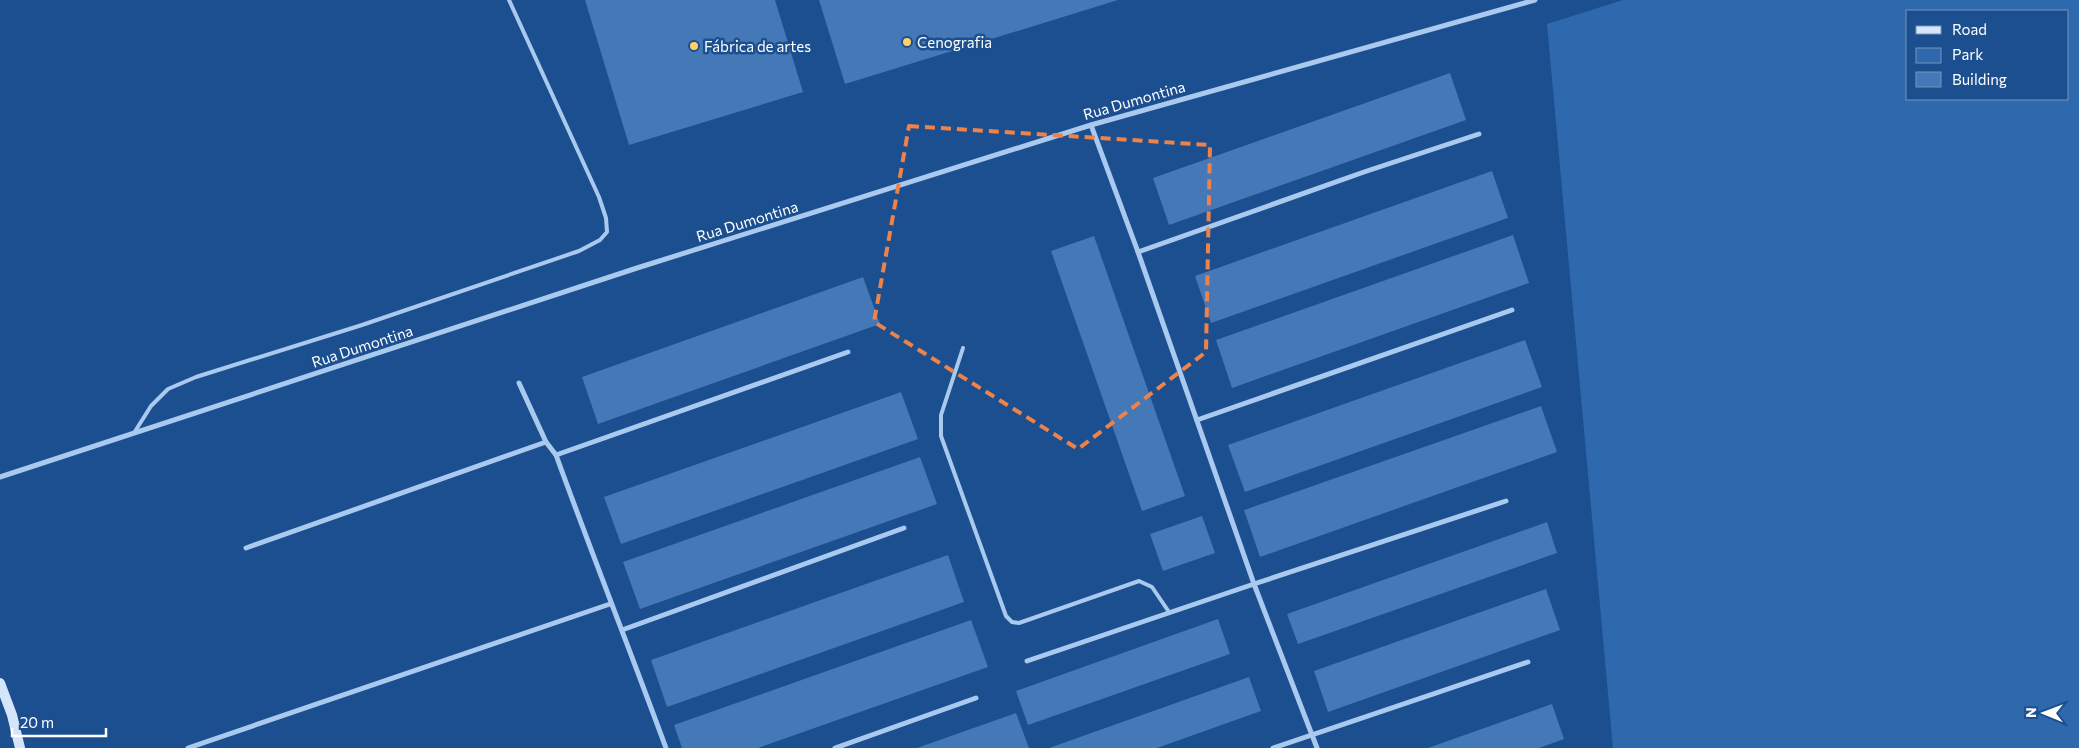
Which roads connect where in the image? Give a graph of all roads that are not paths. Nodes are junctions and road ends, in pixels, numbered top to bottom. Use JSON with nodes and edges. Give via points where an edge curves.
{"nodes":[{"id":1,"x":509,"y":0,"type":"edge"},
{"id":2,"x":1534,"y":0,"type":"edge"},
{"id":3,"x":1091,"y":125,"type":"junction"},
{"id":4,"x":1479,"y":134,"type":"dead end"},
{"id":5,"x":1138,"y":252,"type":"junction"},
{"id":6,"x":1512,"y":310,"type":"dead end"},
{"id":7,"x":963,"y":348,"type":"dead end"},
{"id":8,"x":848,"y":352,"type":"dead end"},
{"id":9,"x":519,"y":383,"type":"dead end"},
{"id":10,"x":1196,"y":420,"type":"junction"},
{"id":11,"x":134,"y":433,"type":"junction"},
{"id":12,"x":546,"y":442,"type":"junction"},
{"id":13,"x":556,"y":456,"type":"junction"},
{"id":14,"x":0,"y":477,"type":"edge"},
{"id":15,"x":1506,"y":501,"type":"dead end"},
{"id":16,"x":904,"y":528,"type":"dead end"},
{"id":17,"x":246,"y":548,"type":"dead end"},
{"id":18,"x":1254,"y":584,"type":"junction"},
{"id":19,"x":610,"y":604,"type":"junction"},
{"id":20,"x":1169,"y":612,"type":"junction"},
{"id":21,"x":622,"y":630,"type":"junction"},
{"id":22,"x":1027,"y":661,"type":"dead end"},
{"id":23,"x":1528,"y":662,"type":"dead end"},
{"id":24,"x":0,"y":682,"type":"edge"},
{"id":25,"x":976,"y":698,"type":"dead end"},
{"id":26,"x":1312,"y":735,"type":"junction"},
{"id":27,"x":20,"y":748,"type":"edge"},
{"id":28,"x":188,"y":748,"type":"edge"},
{"id":29,"x":666,"y":748,"type":"edge"},
{"id":30,"x":835,"y":748,"type":"edge"},
{"id":31,"x":1273,"y":748,"type":"edge"},
{"id":32,"x":1317,"y":748,"type":"edge"}],
"edges":[{"from":1,"to":11,"type":"lane","via":[[599,197],[607,232],[600,240],[579,251],[196,377],[168,389],[151,406]]},
{"from":2,"to":3,"type":"street","name":"Rua Dumontina"},
{"from":3,"to":5,"type":"street"},
{"from":3,"to":11,"type":"street","name":"Rua Dumontina","via":[[637,268]]},
{"from":4,"to":5,"type":"street"},
{"from":5,"to":10,"type":"street"},
{"from":6,"to":10,"type":"street"},
{"from":7,"to":20,"type":"lane","via":[[941,415],[941,436],[1006,616],[1019,623],[1139,581],[1152,587]]},
{"from":8,"to":13,"type":"street"},
{"from":9,"to":12,"type":"street"},
{"from":10,"to":18,"type":"street"},
{"from":11,"to":14,"type":"street","name":"Rua Dumontina"},
{"from":12,"to":13,"type":"street"},
{"from":12,"to":17,"type":"street"},
{"from":13,"to":19,"type":"street"},
{"from":15,"to":18,"type":"street"},
{"from":16,"to":21,"type":"street"},
{"from":18,"to":20,"type":"street"},
{"from":18,"to":26,"type":"street"},
{"from":19,"to":21,"type":"street"},
{"from":19,"to":28,"type":"street"},
{"from":20,"to":22,"type":"street"},
{"from":21,"to":29,"type":"street"},
{"from":23,"to":26,"type":"street"},
{"from":24,"to":27,"type":"main road"},
{"from":25,"to":30,"type":"street"},
{"from":26,"to":31,"type":"street"},
{"from":26,"to":32,"type":"street"}]}
